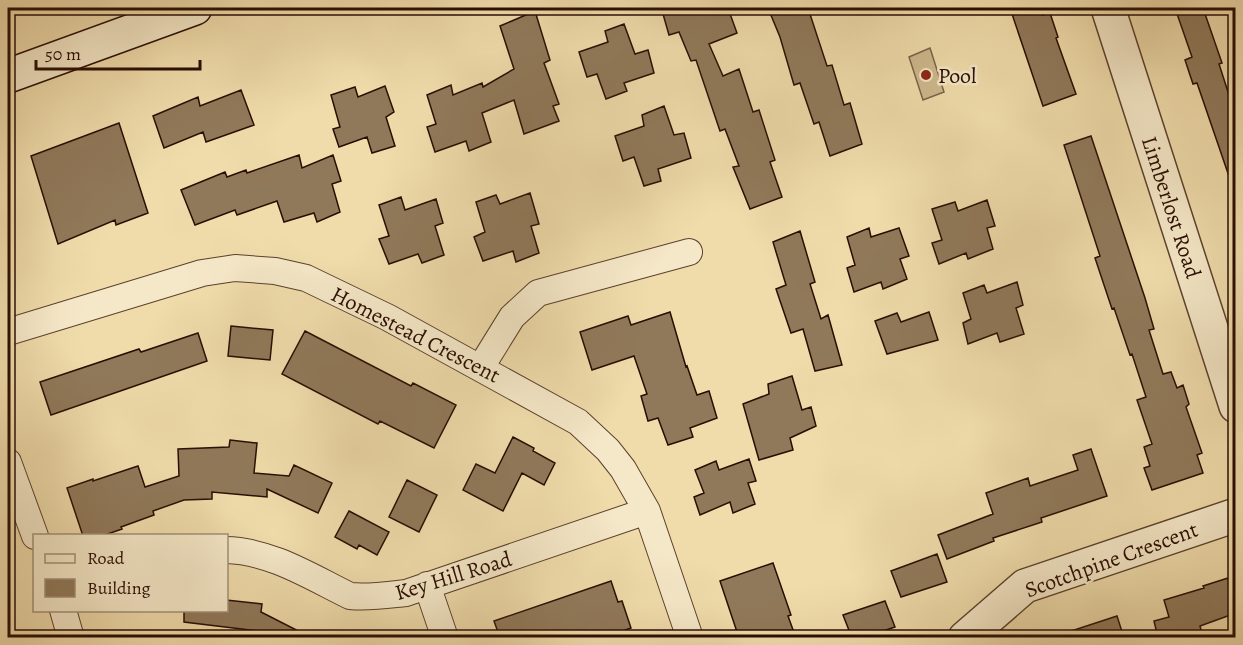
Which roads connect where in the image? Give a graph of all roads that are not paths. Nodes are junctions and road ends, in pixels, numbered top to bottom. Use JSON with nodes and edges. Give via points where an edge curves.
{"nodes":[{"id":1,"x":195,"y":8,"type":"edge"},
{"id":2,"x":1108,"y":8,"type":"edge"},
{"id":3,"x":8,"y":76,"type":"edge"},
{"id":4,"x":688,"y":252,"type":"dead end"},
{"id":5,"x":8,"y":332,"type":"edge"},
{"id":6,"x":481,"y":368,"type":"junction"},
{"id":7,"x":1236,"y":406,"type":"edge"},
{"id":8,"x":8,"y":462,"type":"edge"},
{"id":9,"x":647,"y":512,"type":"junction"},
{"id":10,"x":1236,"y":515,"type":"edge"},
{"id":11,"x":34,"y":534,"type":"edge"},
{"id":12,"x":228,"y":550,"type":"edge"},
{"id":13,"x":427,"y":585,"type":"junction"},
{"id":14,"x":64,"y":612,"type":"edge"},
{"id":15,"x":71,"y":638,"type":"edge"},
{"id":16,"x":445,"y":638,"type":"edge"},
{"id":17,"x":690,"y":638,"type":"edge"},
{"id":18,"x":965,"y":638,"type":"edge"}],
"edges":[{"from":1,"to":3,"type":"street"},
{"from":2,"to":7,"type":"street","name":"Limberlost Road"},
{"from":4,"to":6,"type":"street","via":[[538,293],[512,317]]},
{"from":5,"to":6,"type":"street","name":"Homestead Crescent","via":[[202,273],[235,268],[275,271],[306,278]]},
{"from":6,"to":9,"type":"street","name":"Homestead Crescent","via":[[578,422],[623,469]]},
{"from":8,"to":11,"type":"street"},
{"from":9,"to":13,"type":"street","name":"Key Hill Road"},
{"from":9,"to":17,"type":"street","name":"Homestead Crescent"},
{"from":10,"to":18,"type":"street","name":"Scotchpine Crescent","via":[[1025,586]]},
{"from":12,"to":13,"type":"street","name":"Key Hill Road","via":[[263,555],[350,596],[406,593]]},
{"from":13,"to":16,"type":"street"},
{"from":14,"to":15,"type":"street"}]}
